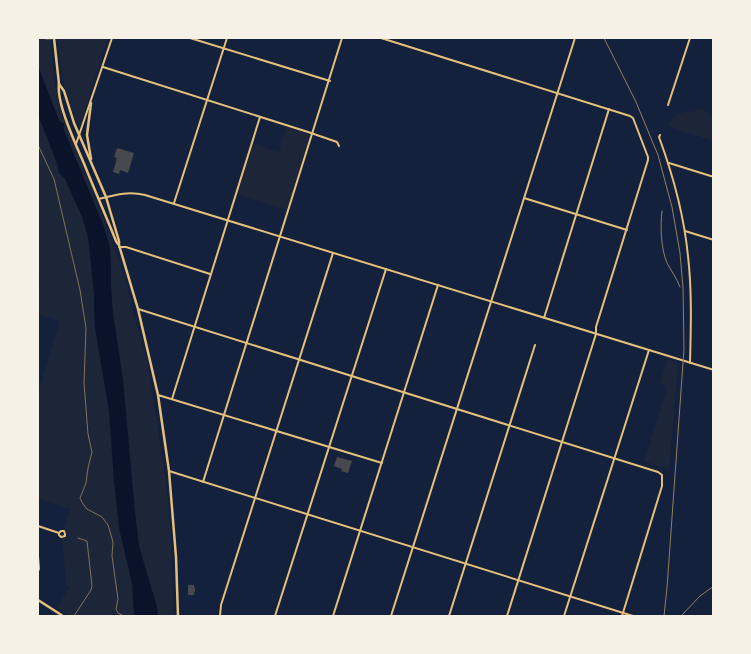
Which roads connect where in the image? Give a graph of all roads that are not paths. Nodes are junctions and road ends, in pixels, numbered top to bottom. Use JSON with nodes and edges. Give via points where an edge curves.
{"nodes":[{"id":1,"x":42,"y":38,"type":"edge"},
{"id":2,"x":54,"y":38,"type":"edge"},
{"id":3,"x":112,"y":38,"type":"edge"},
{"id":4,"x":190,"y":38,"type":"edge"},
{"id":5,"x":227,"y":38,"type":"edge"},
{"id":6,"x":342,"y":38,"type":"edge"},
{"id":7,"x":381,"y":38,"type":"edge"},
{"id":8,"x":574,"y":38,"type":"edge"},
{"id":9,"x":690,"y":38,"type":"edge"},
{"id":10,"x":224,"y":48,"type":"junction"},
{"id":11,"x":103,"y":67,"type":"junction"},
{"id":12,"x":330,"y":81,"type":"junction"},
{"id":13,"x":60,"y":84,"type":"junction"},
{"id":14,"x":557,"y":93,"type":"junction"},
{"id":15,"x":207,"y":100,"type":"junction"},
{"id":16,"x":90,"y":103,"type":"junction"},
{"id":17,"x":668,"y":105,"type":"dead end"},
{"id":18,"x":609,"y":109,"type":"junction"},
{"id":19,"x":260,"y":117,"type":"junction"},
{"id":20,"x":313,"y":134,"type":"junction"},
{"id":21,"x":660,"y":134,"type":"dead end"},
{"id":22,"x":79,"y":135,"type":"junction"},
{"id":23,"x":76,"y":144,"type":"junction"},
{"id":24,"x":339,"y":146,"type":"dead end"},
{"id":25,"x":669,"y":163,"type":"junction"},
{"id":26,"x":92,"y":165,"type":"junction"},
{"id":27,"x":714,"y":177,"type":"edge"},
{"id":28,"x":106,"y":197,"type":"junction"},
{"id":29,"x":524,"y":198,"type":"junction"},
{"id":30,"x":99,"y":199,"type":"junction"},
{"id":31,"x":174,"y":203,"type":"junction"},
{"id":32,"x":576,"y":214,"type":"junction"},
{"id":33,"x":227,"y":220,"type":"junction"},
{"id":34,"x":627,"y":230,"type":"junction"},
{"id":35,"x":685,"y":231,"type":"junction"},
{"id":36,"x":281,"y":236,"type":"junction"},
{"id":37,"x":714,"y":240,"type":"edge"},
{"id":38,"x":119,"y":246,"type":"junction"},
{"id":39,"x":333,"y":253,"type":"junction"},
{"id":40,"x":386,"y":269,"type":"junction"},
{"id":41,"x":210,"y":274,"type":"junction"},
{"id":42,"x":438,"y":285,"type":"junction"},
{"id":43,"x":490,"y":301,"type":"junction"},
{"id":44,"x":138,"y":309,"type":"junction"},
{"id":45,"x":544,"y":318,"type":"junction"},
{"id":46,"x":194,"y":326,"type":"junction"},
{"id":47,"x":596,"y":334,"type":"junction"},
{"id":48,"x":247,"y":343,"type":"junction"},
{"id":49,"x":535,"y":345,"type":"dead end"},
{"id":50,"x":649,"y":350,"type":"junction"},
{"id":51,"x":300,"y":359,"type":"junction"},
{"id":52,"x":690,"y":363,"type":"junction"},
{"id":53,"x":714,"y":370,"type":"edge"},
{"id":54,"x":352,"y":376,"type":"junction"},
{"id":55,"x":405,"y":392,"type":"junction"},
{"id":56,"x":158,"y":395,"type":"junction"},
{"id":57,"x":172,"y":399,"type":"junction"},
{"id":58,"x":457,"y":408,"type":"junction"},
{"id":59,"x":224,"y":415,"type":"junction"},
{"id":60,"x":509,"y":425,"type":"junction"},
{"id":61,"x":276,"y":431,"type":"junction"},
{"id":62,"x":562,"y":441,"type":"junction"},
{"id":63,"x":329,"y":447,"type":"junction"},
{"id":64,"x":614,"y":458,"type":"junction"},
{"id":65,"x":382,"y":464,"type":"junction"},
{"id":66,"x":168,"y":472,"type":"junction"},
{"id":67,"x":203,"y":482,"type":"junction"},
{"id":68,"x":255,"y":498,"type":"junction"},
{"id":69,"x":307,"y":515,"type":"junction"},
{"id":70,"x":38,"y":526,"type":"edge"},
{"id":71,"x":360,"y":531,"type":"junction"},
{"id":72,"x":59,"y":532,"type":"dead end"},
{"id":73,"x":78,"y":538,"type":"dead end"},
{"id":74,"x":413,"y":548,"type":"junction"},
{"id":75,"x":38,"y":556,"type":"edge"},
{"id":76,"x":465,"y":564,"type":"junction"},
{"id":77,"x":38,"y":571,"type":"edge"},
{"id":78,"x":518,"y":581,"type":"junction"},
{"id":79,"x":570,"y":597,"type":"junction"},
{"id":80,"x":38,"y":600,"type":"edge"},
{"id":81,"x":622,"y":615,"type":"edge"},
{"id":82,"x":63,"y":616,"type":"edge"},
{"id":83,"x":74,"y":616,"type":"edge"},
{"id":84,"x":178,"y":616,"type":"edge"},
{"id":85,"x":220,"y":616,"type":"edge"},
{"id":86,"x":275,"y":616,"type":"edge"},
{"id":87,"x":333,"y":616,"type":"edge"},
{"id":88,"x":391,"y":616,"type":"edge"},
{"id":89,"x":449,"y":616,"type":"edge"},
{"id":90,"x":507,"y":616,"type":"edge"},
{"id":91,"x":564,"y":616,"type":"edge"},
{"id":92,"x":633,"y":616,"type":"edge"}],
"edges":[{"from":1,"to":2,"type":"lane"},
{"from":2,"to":13,"type":"main road"},
{"from":3,"to":11,"type":"street"},
{"from":4,"to":10,"type":"street"},
{"from":5,"to":10,"type":"street"},
{"from":6,"to":12,"type":"street"},
{"from":7,"to":14,"type":"street"},
{"from":8,"to":14,"type":"street"},
{"from":9,"to":17,"type":"street"},
{"from":10,"to":12,"type":"street"},
{"from":10,"to":15,"type":"street"},
{"from":11,"to":15,"type":"street"},
{"from":11,"to":16,"type":"street"},
{"from":12,"to":20,"type":"street"},
{"from":13,"to":22,"type":"main road"},
{"from":13,"to":23,"type":"main road","via":[[58,90],[63,110]]},
{"from":14,"to":18,"type":"street"},
{"from":14,"to":29,"type":"street"},
{"from":15,"to":19,"type":"street"},
{"from":15,"to":31,"type":"street"},
{"from":16,"to":22,"type":"street"},
{"from":16,"to":26,"type":"main road","via":[[87,135]]},
{"from":18,"to":32,"type":"street"},
{"from":18,"to":34,"type":"street","via":[[632,116],[648,158]]},
{"from":19,"to":20,"type":"street"},
{"from":19,"to":33,"type":"street"},
{"from":20,"to":24,"type":"street","via":[[337,142]]},
{"from":20,"to":36,"type":"street"},
{"from":21,"to":25,"type":"street"},
{"from":22,"to":23,"type":"street"},
{"from":22,"to":26,"type":"main road"},
{"from":23,"to":30,"type":"main road"},
{"from":25,"to":27,"type":"street"},
{"from":25,"to":35,"type":"street"},
{"from":26,"to":28,"type":"main road"},
{"from":28,"to":30,"type":"street"},
{"from":28,"to":31,"type":"street","via":[[135,193]]},
{"from":28,"to":38,"type":"main road"},
{"from":29,"to":32,"type":"street"},
{"from":29,"to":43,"type":"street"},
{"from":30,"to":38,"type":"main road"},
{"from":31,"to":33,"type":"street"},
{"from":32,"to":34,"type":"street"},
{"from":32,"to":45,"type":"street"},
{"from":33,"to":36,"type":"street"},
{"from":33,"to":41,"type":"street"},
{"from":34,"to":47,"type":"street"},
{"from":35,"to":37,"type":"street"},
{"from":35,"to":52,"type":"street","via":[[691,299]]},
{"from":36,"to":39,"type":"street"},
{"from":36,"to":48,"type":"street"},
{"from":38,"to":41,"type":"street"},
{"from":38,"to":44,"type":"main road"},
{"from":39,"to":40,"type":"street"},
{"from":39,"to":51,"type":"street"},
{"from":40,"to":42,"type":"street"},
{"from":40,"to":54,"type":"street"},
{"from":41,"to":46,"type":"street"},
{"from":42,"to":43,"type":"street"},
{"from":42,"to":55,"type":"street"},
{"from":43,"to":45,"type":"street"},
{"from":43,"to":58,"type":"street"},
{"from":44,"to":46,"type":"street"},
{"from":44,"to":56,"type":"main road"},
{"from":45,"to":47,"type":"street"},
{"from":46,"to":48,"type":"street"},
{"from":46,"to":57,"type":"street"},
{"from":47,"to":50,"type":"street"},
{"from":47,"to":62,"type":"street"},
{"from":48,"to":51,"type":"street"},
{"from":48,"to":59,"type":"street"},
{"from":49,"to":60,"type":"street"},
{"from":50,"to":52,"type":"street"},
{"from":50,"to":64,"type":"street"},
{"from":51,"to":54,"type":"street"},
{"from":51,"to":61,"type":"street"},
{"from":52,"to":53,"type":"street"},
{"from":54,"to":55,"type":"street"},
{"from":54,"to":63,"type":"street"},
{"from":55,"to":58,"type":"street"},
{"from":55,"to":65,"type":"street"},
{"from":56,"to":57,"type":"street"},
{"from":56,"to":66,"type":"main road"},
{"from":57,"to":59,"type":"street"},
{"from":58,"to":60,"type":"street"},
{"from":58,"to":74,"type":"street"},
{"from":59,"to":61,"type":"street"},
{"from":59,"to":67,"type":"street"},
{"from":60,"to":62,"type":"street"},
{"from":60,"to":76,"type":"street"},
{"from":61,"to":63,"type":"street"},
{"from":61,"to":68,"type":"street"},
{"from":62,"to":64,"type":"street"},
{"from":62,"to":78,"type":"street"},
{"from":63,"to":65,"type":"street"},
{"from":63,"to":69,"type":"street"},
{"from":64,"to":79,"type":"street"},
{"from":64,"to":81,"type":"street","via":[[658,472],[662,479]]},
{"from":65,"to":71,"type":"street"},
{"from":66,"to":67,"type":"street"},
{"from":66,"to":84,"type":"main road"},
{"from":67,"to":68,"type":"street"},
{"from":68,"to":69,"type":"street"},
{"from":68,"to":85,"type":"street"},
{"from":69,"to":71,"type":"street"},
{"from":69,"to":86,"type":"street"},
{"from":70,"to":72,"type":"street"},
{"from":71,"to":74,"type":"street"},
{"from":71,"to":87,"type":"street"},
{"from":73,"to":83,"type":"lane","via":[[87,541],[92,588]]},
{"from":74,"to":76,"type":"street"},
{"from":74,"to":88,"type":"street"},
{"from":75,"to":77,"type":"street"},
{"from":76,"to":78,"type":"street"},
{"from":76,"to":89,"type":"street"},
{"from":78,"to":79,"type":"street"},
{"from":78,"to":90,"type":"street"},
{"from":79,"to":81,"type":"street"},
{"from":79,"to":91,"type":"street"},
{"from":80,"to":82,"type":"main road"},
{"from":81,"to":92,"type":"street"}]}
